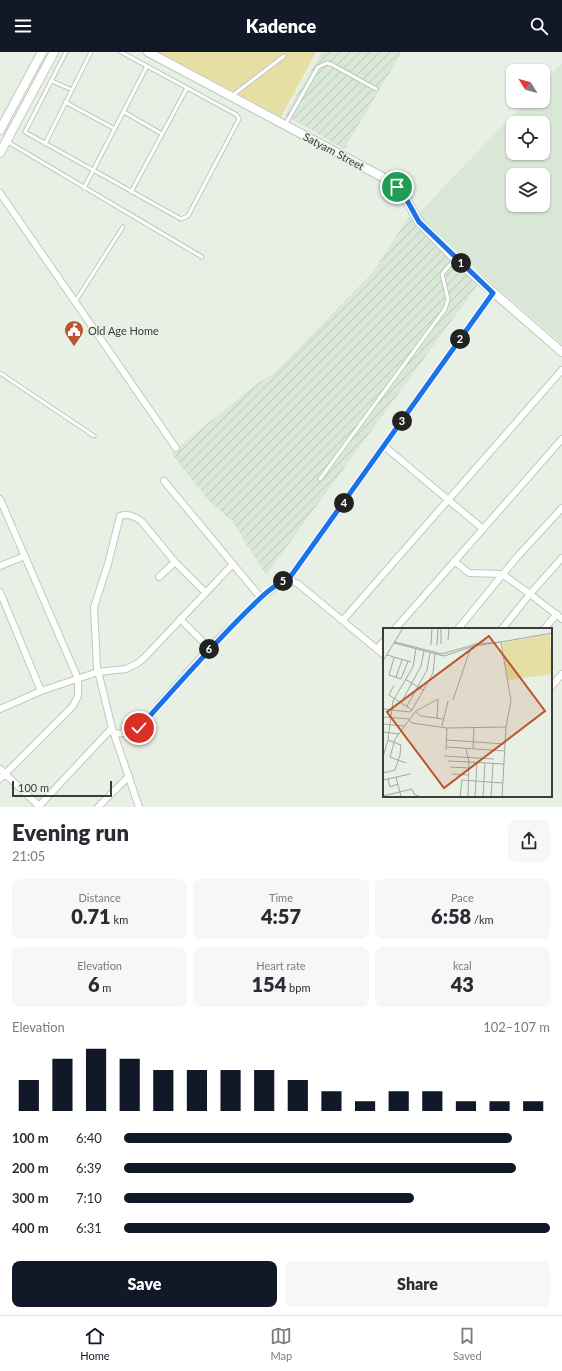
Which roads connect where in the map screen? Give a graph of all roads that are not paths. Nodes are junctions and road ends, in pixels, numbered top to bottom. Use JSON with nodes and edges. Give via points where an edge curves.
{"nodes":[{"id":1,"x":42,"y":52,"type":"edge"},
{"id":2,"x":54,"y":52,"type":"edge"},
{"id":3,"x":66,"y":52,"type":"edge"},
{"id":4,"x":91,"y":52,"type":"edge"},
{"id":5,"x":121,"y":52,"type":"edge"},
{"id":6,"x":148,"y":52,"type":"edge"},
{"id":7,"x":284,"y":56,"type":"dead end"},
{"id":8,"x":147,"y":66,"type":"junction"},
{"id":9,"x":52,"y":80,"type":"junction"},
{"id":10,"x":187,"y":88,"type":"junction"},
{"id":11,"x":376,"y":89,"type":"dead end"},
{"id":12,"x":72,"y":90,"type":"junction"},
{"id":13,"x":231,"y":97,"type":"junction"},
{"id":14,"x":65,"y":102,"type":"junction"},
{"id":15,"x":124,"y":112,"type":"junction"},
{"id":16,"x":284,"y":125,"type":"junction"},
{"id":17,"x":115,"y":129,"type":"junction"},
{"id":18,"x":0,"y":130,"type":"edge"},
{"id":19,"x":162,"y":134,"type":"junction"},
{"id":20,"x":45,"y":144,"type":"junction"},
{"id":21,"x":2,"y":146,"type":"edge"},
{"id":22,"x":93,"y":171,"type":"junction"},
{"id":23,"x":84,"y":188,"type":"junction"},
{"id":24,"x":131,"y":192,"type":"junction"},
{"id":25,"x":0,"y":193,"type":"edge"},
{"id":26,"x":123,"y":227,"type":"dead end"},
{"id":27,"x":202,"y":257,"type":"dead end"},
{"id":28,"x":456,"y":259,"type":"junction"},
{"id":29,"x":493,"y":293,"type":"junction"},
{"id":30,"x":75,"y":302,"type":"junction"},
{"id":31,"x":562,"y":352,"type":"edge"},
{"id":32,"x":562,"y":370,"type":"edge"},
{"id":33,"x":0,"y":373,"type":"edge"},
{"id":34,"x":94,"y":436,"type":"dead end"},
{"id":35,"x":562,"y":439,"type":"edge"},
{"id":36,"x":384,"y":446,"type":"junction"},
{"id":37,"x":176,"y":448,"type":"dead end"},
{"id":38,"x":320,"y":479,"type":"dead end"},
{"id":39,"x":164,"y":480,"type":"dead end"},
{"id":40,"x":0,"y":499,"type":"edge"},
{"id":41,"x":448,"y":500,"type":"junction"},
{"id":42,"x":562,"y":508,"type":"edge"},
{"id":43,"x":483,"y":529,"type":"junction"},
{"id":44,"x":25,"y":556,"type":"junction"},
{"id":45,"x":562,"y":559,"type":"edge"},
{"id":46,"x":454,"y":561,"type":"junction"},
{"id":47,"x":175,"y":562,"type":"junction"},
{"id":48,"x":232,"y":565,"type":"junction"},
{"id":49,"x":0,"y":566,"type":"edge"},
{"id":50,"x":502,"y":574,"type":"junction"},
{"id":51,"x":159,"y":577,"type":"dead end"},
{"id":52,"x":288,"y":580,"type":"junction"},
{"id":53,"x":0,"y":592,"type":"edge"},
{"id":54,"x":205,"y":592,"type":"junction"},
{"id":55,"x":530,"y":594,"type":"junction"},
{"id":56,"x":261,"y":598,"type":"junction"},
{"id":57,"x":557,"y":614,"type":"junction"},
{"id":58,"x":562,"y":618,"type":"edge"},
{"id":59,"x":180,"y":619,"type":"junction"},
{"id":60,"x":343,"y":620,"type":"junction"},
{"id":61,"x":396,"y":628,"type":"edge"},
{"id":62,"x":459,"y":628,"type":"edge"},
{"id":63,"x":503,"y":628,"type":"edge"},
{"id":64,"x":545,"y":628,"type":"edge"},
{"id":65,"x":383,"y":642,"type":"edge"},
{"id":66,"x":209,"y":648,"type":"junction"},
{"id":67,"x":377,"y":649,"type":"junction"},
{"id":68,"x":383,"y":654,"type":"edge"},
{"id":69,"x":98,"y":672,"type":"junction"},
{"id":70,"x":562,"y":674,"type":"edge"},
{"id":71,"x":78,"y":679,"type":"junction"},
{"id":72,"x":552,"y":686,"type":"edge"},
{"id":73,"x":41,"y":691,"type":"junction"},
{"id":74,"x":1,"y":707,"type":"edge"},
{"id":75,"x":113,"y":731,"type":"junction"},
{"id":76,"x":0,"y":769,"type":"edge"},
{"id":77,"x":5,"y":774,"type":"junction"},
{"id":78,"x":129,"y":776,"type":"junction"},
{"id":79,"x":0,"y":779,"type":"edge"},
{"id":80,"x":39,"y":807,"type":"edge"},
{"id":81,"x":98,"y":807,"type":"edge"},
{"id":82,"x":139,"y":807,"type":"edge"}],
"edges":[{"from":1,"to":18,"type":"street"},
{"from":2,"to":21,"type":"street"},
{"from":3,"to":9,"type":"lane"},
{"from":4,"to":12,"type":"lane"},
{"from":5,"to":8,"type":"lane"},
{"from":6,"to":13,"type":"street","name":"Satyam Street"},
{"from":7,"to":13,"type":"lane"},
{"from":8,"to":10,"type":"lane"},
{"from":8,"to":15,"type":"lane"},
{"from":9,"to":12,"type":"lane"},
{"from":9,"to":20,"type":"lane","via":[[25,132]]},
{"from":10,"to":19,"type":"lane"},
{"from":10,"to":24,"type":"lane","via":[[237,115],[239,119],[188,216],[181,219]]},
{"from":11,"to":16,"type":"lane","via":[[331,64],[322,64],[318,66]]},
{"from":12,"to":14,"type":"lane"},
{"from":13,"to":16,"type":"street","name":"Satyam Street"},
{"from":14,"to":17,"type":"lane"},
{"from":14,"to":20,"type":"lane"},
{"from":15,"to":17,"type":"lane"},
{"from":15,"to":19,"type":"lane"},
{"from":16,"to":28,"type":"street","name":"Satyam Street","via":[[390,181],[403,193],[419,222]]},
{"from":17,"to":22,"type":"lane"},
{"from":19,"to":24,"type":"lane"},
{"from":20,"to":22,"type":"lane"},
{"from":21,"to":23,"type":"lane"},
{"from":22,"to":23,"type":"lane"},
{"from":22,"to":24,"type":"lane"},
{"from":23,"to":27,"type":"lane"},
{"from":25,"to":30,"type":"street"},
{"from":26,"to":30,"type":"lane"},
{"from":28,"to":29,"type":"street","name":"Satyam Street"},
{"from":28,"to":38,"type":"lane","via":[[442,274],[448,298],[445,309]]},
{"from":29,"to":31,"type":"street","name":"Satyam Street"},
{"from":29,"to":36,"type":"street"},
{"from":30,"to":37,"type":"street"},
{"from":32,"to":41,"type":"street"},
{"from":33,"to":34,"type":"lane"},
{"from":35,"to":43,"type":"street"},
{"from":36,"to":41,"type":"street"},
{"from":36,"to":52,"type":"street"},
{"from":39,"to":48,"type":"street"},
{"from":40,"to":44,"type":"street"},
{"from":41,"to":43,"type":"street"},
{"from":41,"to":60,"type":"street"},
{"from":42,"to":50,"type":"street"},
{"from":43,"to":46,"type":"street"},
{"from":44,"to":49,"type":"street"},
{"from":44,"to":71,"type":"street"},
{"from":45,"to":55,"type":"street"},
{"from":46,"to":50,"type":"street","via":[[469,573]]},
{"from":46,"to":61,"type":"street"},
{"from":47,"to":51,"type":"street"},
{"from":47,"to":54,"type":"street"},
{"from":47,"to":69,"type":"street","via":[[140,520],[124,514],[120,516],[94,607]]},
{"from":48,"to":54,"type":"street"},
{"from":48,"to":56,"type":"street"},
{"from":50,"to":55,"type":"street"},
{"from":50,"to":62,"type":"street"},
{"from":52,"to":56,"type":"street","via":[[281,582]]},
{"from":52,"to":60,"type":"street","via":[[297,583]]},
{"from":53,"to":73,"type":"street"},
{"from":54,"to":59,"type":"street"},
{"from":55,"to":57,"type":"street"},
{"from":55,"to":63,"type":"street"},
{"from":56,"to":66,"type":"street"},
{"from":57,"to":58,"type":"street"},
{"from":57,"to":64,"type":"street"},
{"from":59,"to":66,"type":"street"},
{"from":59,"to":69,"type":"street","via":[[144,658],[132,667]]},
{"from":60,"to":67,"type":"street"},
{"from":65,"to":67,"type":"street"},
{"from":66,"to":75,"type":"street","via":[[139,728],[132,732]]},
{"from":67,"to":68,"type":"street"},
{"from":69,"to":71,"type":"street"},
{"from":69,"to":75,"type":"street"},
{"from":70,"to":72,"type":"street"},
{"from":71,"to":73,"type":"street"},
{"from":71,"to":77,"type":"street","via":[[76,704]]},
{"from":73,"to":74,"type":"street"},
{"from":75,"to":78,"type":"street"},
{"from":75,"to":80,"type":"street"},
{"from":76,"to":77,"type":"street"},
{"from":77,"to":79,"type":"street"},
{"from":77,"to":80,"type":"street"},
{"from":78,"to":81,"type":"street"},
{"from":78,"to":82,"type":"street"}]}
